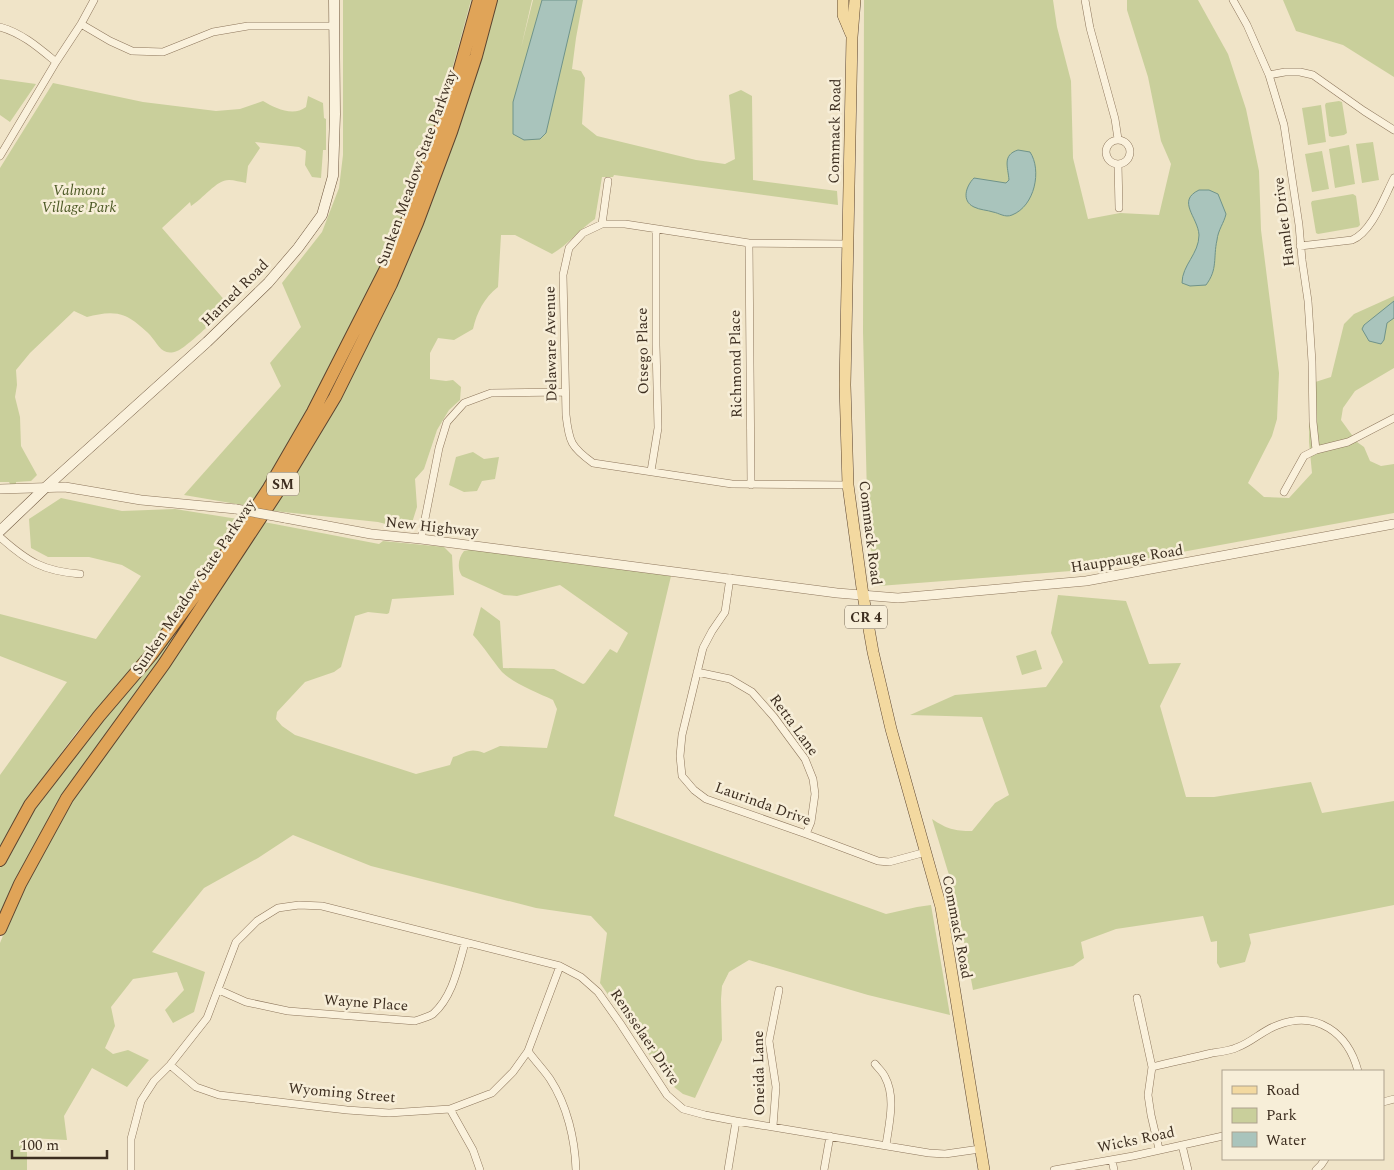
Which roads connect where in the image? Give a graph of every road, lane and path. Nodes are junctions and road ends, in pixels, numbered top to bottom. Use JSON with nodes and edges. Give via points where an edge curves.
{"nodes":[{"id":1,"x":94,"y":0,"type":"edge"},
{"id":2,"x":334,"y":0,"type":"edge"},
{"id":3,"x":479,"y":0,"type":"edge"},
{"id":4,"x":490,"y":0,"type":"edge"},
{"id":5,"x":843,"y":0,"type":"edge"},
{"id":6,"x":855,"y":0,"type":"edge"},
{"id":7,"x":1085,"y":0,"type":"edge"},
{"id":8,"x":1234,"y":0,"type":"edge"},
{"id":9,"x":81,"y":24,"type":"junction"},
{"id":10,"x":334,"y":26,"type":"junction"},
{"id":11,"x":0,"y":27,"type":"edge"},
{"id":12,"x":852,"y":37,"type":"junction"},
{"id":13,"x":56,"y":62,"type":"junction"},
{"id":14,"x":1269,"y":75,"type":"junction"},
{"id":15,"x":1394,"y":130,"type":"edge"},
{"id":16,"x":1118,"y":139,"type":"junction"},
{"id":17,"x":0,"y":156,"type":"edge"},
{"id":18,"x":1118,"y":164,"type":"junction"},
{"id":19,"x":1394,"y":178,"type":"edge"},
{"id":20,"x":608,"y":181,"type":"dead end"},
{"id":21,"x":1119,"y":208,"type":"dead end"},
{"id":22,"x":602,"y":224,"type":"junction"},
{"id":23,"x":656,"y":229,"type":"junction"},
{"id":24,"x":749,"y":243,"type":"junction"},
{"id":25,"x":848,"y":244,"type":"junction"},
{"id":26,"x":1300,"y":246,"type":"junction"},
{"id":27,"x":565,"y":392,"type":"junction"},
{"id":28,"x":1394,"y":418,"type":"edge"},
{"id":29,"x":1316,"y":450,"type":"junction"},
{"id":30,"x":650,"y":471,"type":"junction"},
{"id":31,"x":751,"y":485,"type":"junction"},
{"id":32,"x":848,"y":485,"type":"junction"},
{"id":33,"x":46,"y":487,"type":"junction"},
{"id":34,"x":0,"y":490,"type":"edge"},
{"id":35,"x":1284,"y":492,"type":"dead end"},
{"id":36,"x":1394,"y":524,"type":"edge"},
{"id":37,"x":0,"y":531,"type":"edge"},
{"id":38,"x":0,"y":537,"type":"edge"},
{"id":39,"x":422,"y":539,"type":"junction"},
{"id":40,"x":80,"y":574,"type":"dead end"},
{"id":41,"x":730,"y":578,"type":"junction"},
{"id":42,"x":862,"y":595,"type":"junction"},
{"id":43,"x":697,"y":672,"type":"junction"},
{"id":44,"x":806,"y":834,"type":"junction"},
{"id":45,"x":926,"y":852,"type":"junction"},
{"id":46,"x":0,"y":860,"type":"edge"},
{"id":47,"x":0,"y":929,"type":"edge"},
{"id":48,"x":465,"y":942,"type":"junction"},
{"id":49,"x":560,"y":966,"type":"junction"},
{"id":50,"x":219,"y":990,"type":"junction"},
{"id":51,"x":779,"y":990,"type":"dead end"},
{"id":52,"x":1137,"y":998,"type":"dead end"},
{"id":53,"x":528,"y":1051,"type":"junction"},
{"id":54,"x":875,"y":1064,"type":"dead end"},
{"id":55,"x":170,"y":1065,"type":"junction"},
{"id":56,"x":1152,"y":1067,"type":"junction"},
{"id":57,"x":1358,"y":1070,"type":"edge"},
{"id":58,"x":450,"y":1109,"type":"junction"},
{"id":59,"x":736,"y":1120,"type":"junction"},
{"id":60,"x":773,"y":1126,"type":"junction"},
{"id":61,"x":830,"y":1136,"type":"junction"},
{"id":62,"x":1222,"y":1136,"type":"edge"},
{"id":63,"x":886,"y":1145,"type":"junction"},
{"id":64,"x":1182,"y":1145,"type":"junction"},
{"id":65,"x":980,"y":1149,"type":"junction"},
{"id":66,"x":1159,"y":1149,"type":"junction"},
{"id":67,"x":1112,"y":1160,"type":"junction"},
{"id":68,"x":1324,"y":1160,"type":"edge"},
{"id":69,"x":131,"y":1170,"type":"edge"},
{"id":70,"x":480,"y":1170,"type":"edge"},
{"id":71,"x":576,"y":1170,"type":"edge"},
{"id":72,"x":728,"y":1170,"type":"edge"},
{"id":73,"x":824,"y":1170,"type":"edge"},
{"id":74,"x":984,"y":1170,"type":"edge"},
{"id":75,"x":1054,"y":1170,"type":"edge"},
{"id":76,"x":1114,"y":1170,"type":"edge"},
{"id":77,"x":1188,"y":1170,"type":"edge"},
{"id":78,"x":1316,"y":1170,"type":"edge"}],
"edges":[{"from":1,"to":9,"type":"street"},
{"from":2,"to":10,"type":"main road","name":"Harned Road"},
{"from":3,"to":46,"type":"highway","name":"Sunken Meadow State Parkway","number":"SM","via":[[456,84],[396,249],[313,412],[269,488],[226,552],[152,654],[30,805]]},
{"from":4,"to":47,"type":"highway","name":"Sunken Meadow State Parkway","number":"SM","via":[[476,56],[417,223],[335,397],[282,485],[164,664],[67,798],[20,884]]},
{"from":5,"to":12,"type":"main road","name":"Commack Road","number":"CR 4","via":[[844,15]]},
{"from":6,"to":12,"type":"main road","name":"Commack Road","number":"CR 4"},
{"from":7,"to":16,"type":"street"},
{"from":8,"to":14,"type":"street","name":"Hamlet Drive"},
{"from":9,"to":10,"type":"street","via":[[132,51],[164,52],[213,32],[248,26]]},
{"from":9,"to":13,"type":"street"},
{"from":10,"to":33,"type":"main road","name":"Harned Road","via":[[333,176],[322,215],[268,283]]},
{"from":11,"to":13,"type":"street","via":[[36,45]]},
{"from":12,"to":25,"type":"main road","name":"Commack Road","number":"CR 4"},
{"from":13,"to":17,"type":"street"},
{"from":14,"to":15,"type":"street","via":[[1300,72],[1313,75]]},
{"from":14,"to":26,"type":"street","name":"Hamlet Drive","via":[[1284,124]]},
{"from":16,"to":18,"type":"street","via":[[1126,143],[1129,151],[1127,159]]},
{"from":16,"to":18,"type":"street","via":[[1107,146],[1106,152],[1108,158]]},
{"from":18,"to":21,"type":"street"},
{"from":19,"to":26,"type":"street","via":[[1370,224],[1358,238]]},
{"from":20,"to":22,"type":"street"},
{"from":22,"to":23,"type":"street","name":"Delaware Avenue"},
{"from":22,"to":27,"type":"street","name":"Delaware Avenue","via":[[583,233],[570,248],[563,275]]},
{"from":23,"to":24,"type":"street","name":"Delaware Avenue"},
{"from":23,"to":30,"type":"street","name":"Otsego Place","via":[[658,428]]},
{"from":24,"to":25,"type":"street","name":"Delaware Avenue"},
{"from":24,"to":31,"type":"street","name":"Richmond Place"},
{"from":25,"to":32,"type":"main road","name":"Commack Road","number":"CR 4","via":[[845,385]]},
{"from":26,"to":29,"type":"street","name":"Hamlet Drive","via":[[1312,346]]},
{"from":27,"to":30,"type":"street","name":"Delaware Avenue","via":[[568,437],[578,453],[593,463]]},
{"from":27,"to":39,"type":"street","via":[[491,393],[464,403],[447,422]]},
{"from":28,"to":29,"type":"street","via":[[1348,442]]},
{"from":29,"to":35,"type":"street","via":[[1304,456]]},
{"from":30,"to":31,"type":"street","name":"Delaware Avenue"},
{"from":31,"to":32,"type":"street","name":"Delaware Avenue"},
{"from":32,"to":42,"type":"main road","name":"Commack Road","number":"CR 4"},
{"from":33,"to":34,"type":"street","name":"New Highway"},
{"from":33,"to":37,"type":"main road","name":"Harned Road"},
{"from":33,"to":39,"type":"street","name":"New Highway","bridge":true,"via":[[236,510],[371,534]]},
{"from":36,"to":42,"type":"street","name":"Hauppauge Road","via":[[1086,581],[898,598]]},
{"from":38,"to":40,"type":"street","via":[[38,566]]},
{"from":39,"to":41,"type":"street","name":"New Highway"},
{"from":41,"to":42,"type":"street","name":"New Highway"},
{"from":41,"to":43,"type":"street","name":"Laurinda Drive","via":[[725,612],[703,648]]},
{"from":42,"to":45,"type":"main road","name":"Commack Road","number":"CR 4","via":[[891,729]]},
{"from":43,"to":44,"type":"street","name":"Retta Lane","via":[[730,679],[752,692],[805,759],[815,794]]},
{"from":43,"to":44,"type":"street","name":"Laurinda Drive","via":[[682,735],[682,776],[706,799]]},
{"from":44,"to":45,"type":"street","name":"Laurinda Drive","via":[[878,862]]},
{"from":45,"to":65,"type":"main road","name":"Commack Road","number":"CR 4","via":[[941,907]]},
{"from":48,"to":49,"type":"street","name":"Rensselaer Drive"},
{"from":48,"to":50,"type":"street","name":"Rensselaer Drive","via":[[322,906],[278,908],[257,921],[236,942]]},
{"from":48,"to":50,"type":"street","name":"Wayne Place","via":[[446,1000],[432,1015],[415,1021],[288,1011],[246,1002]]},
{"from":49,"to":53,"type":"street","name":"Wyoming Street"},
{"from":49,"to":59,"type":"street","name":"Rensselaer Drive","via":[[598,992],[667,1095],[683,1109]]},
{"from":50,"to":55,"type":"street","name":"Rensselaer Drive","via":[[207,1018]]},
{"from":51,"to":60,"type":"street","name":"Oneida Lane","via":[[769,1041],[776,1087]]},
{"from":52,"to":56,"type":"street"},
{"from":53,"to":58,"type":"street","name":"Wyoming Street","via":[[492,1093]]},
{"from":53,"to":71,"type":"street","via":[[550,1079],[563,1104]]},
{"from":54,"to":63,"type":"street","via":[[885,1077],[889,1091],[891,1107]]},
{"from":55,"to":58,"type":"street","name":"Wyoming Street","via":[[196,1087],[219,1096],[389,1113]]},
{"from":55,"to":69,"type":"street","name":"Rensselaer Drive","via":[[141,1101],[131,1139]]},
{"from":56,"to":57,"type":"street","via":[[1237,1048],[1293,1020],[1323,1025],[1340,1036],[1350,1049]]},
{"from":56,"to":66,"type":"street","via":[[1148,1095]]},
{"from":58,"to":70,"type":"street"},
{"from":59,"to":60,"type":"street","name":"Rensselaer Drive"},
{"from":59,"to":72,"type":"street"},
{"from":60,"to":61,"type":"street","name":"Rensselaer Drive"},
{"from":61,"to":63,"type":"street","name":"Rensselaer Drive"},
{"from":61,"to":73,"type":"street"},
{"from":62,"to":64,"type":"street","name":"Wicks Road"},
{"from":63,"to":65,"type":"street","name":"Rensselaer Drive","via":[[945,1154]]},
{"from":64,"to":66,"type":"street","name":"Wicks Road"},
{"from":64,"to":77,"type":"street"},
{"from":65,"to":74,"type":"main road","name":"Commack Road","number":"CR 4"},
{"from":66,"to":67,"type":"street","name":"Wicks Road"},
{"from":67,"to":75,"type":"street","name":"Wicks Road"},
{"from":67,"to":76,"type":"street"},
{"from":68,"to":78,"type":"street"}]}
